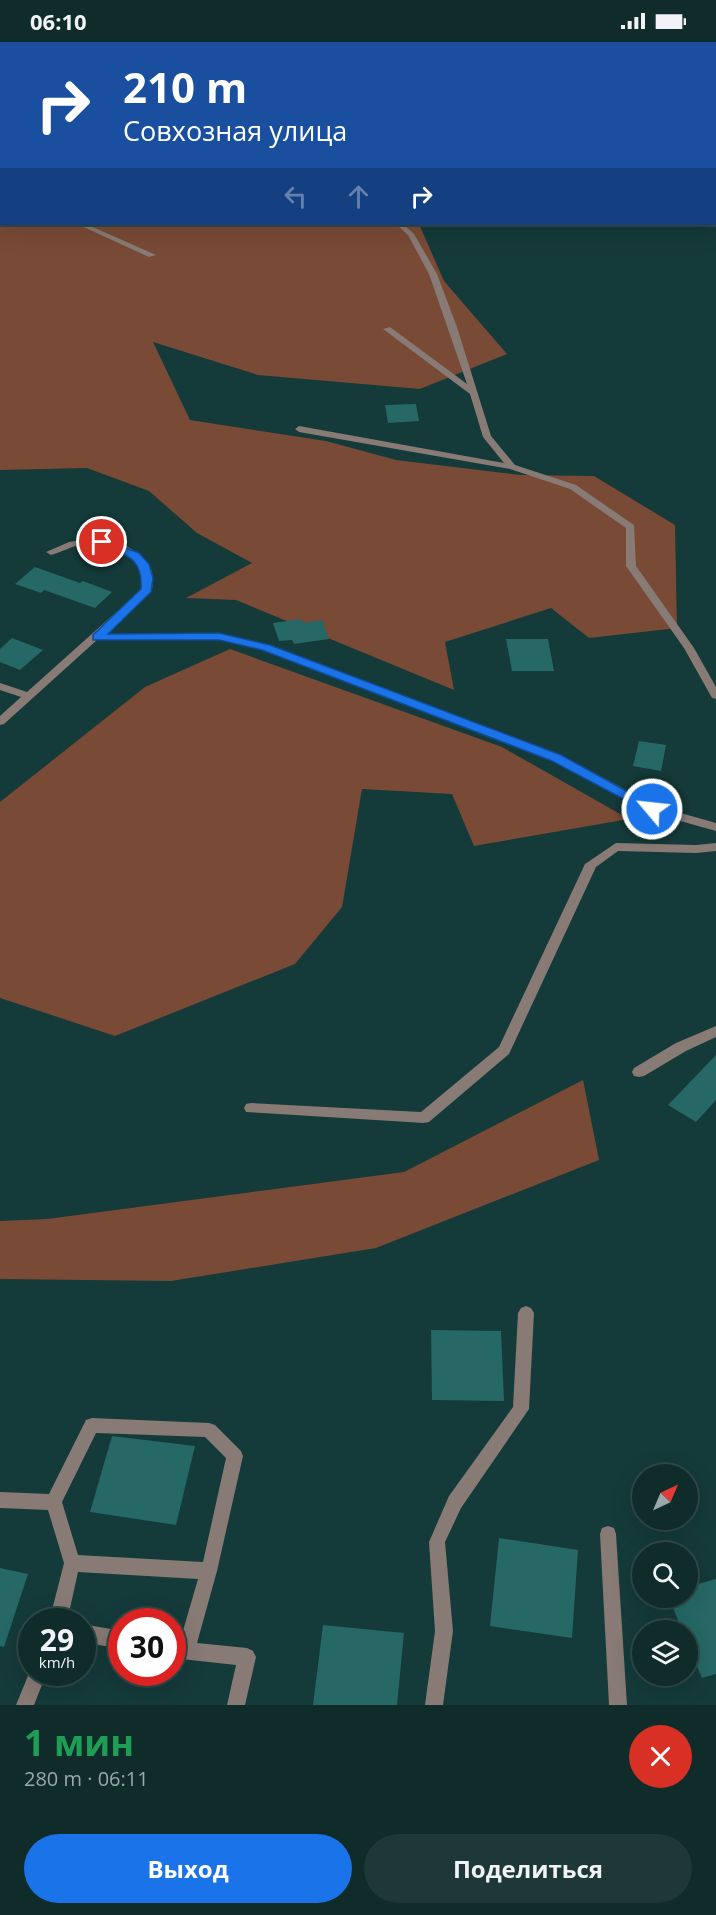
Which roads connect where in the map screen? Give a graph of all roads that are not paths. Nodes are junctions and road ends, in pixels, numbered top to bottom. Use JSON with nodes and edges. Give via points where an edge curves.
{"nodes":[{"id":1,"x":83,"y":225,"type":"edge"},
{"id":2,"x":402,"y":225,"type":"edge"},
{"id":3,"x":152,"y":255,"type":"dead end"},
{"id":4,"x":387,"y":329,"type":"dead end"},
{"id":5,"x":474,"y":393,"type":"junction"},
{"id":6,"x":299,"y":429,"type":"dead end"},
{"id":7,"x":512,"y":467,"type":"junction"},
{"id":8,"x":51,"y":552,"type":"dead end"},
{"id":9,"x":97,"y":637,"type":"junction"},
{"id":10,"x":0,"y":686,"type":"edge"},
{"id":11,"x":716,"y":696,"type":"edge"},
{"id":12,"x":30,"y":697,"type":"junction"},
{"id":13,"x":0,"y":722,"type":"edge"},
{"id":14,"x":716,"y":827,"type":"edge"},
{"id":15,"x":716,"y":847,"type":"edge"},
{"id":16,"x":716,"y":1030,"type":"edge"},
{"id":17,"x":639,"y":1072,"type":"dead end"},
{"id":18,"x":251,"y":1108,"type":"dead end"},
{"id":19,"x":526,"y":1313,"type":"dead end"},
{"id":20,"x":0,"y":1500,"type":"edge"},
{"id":21,"x":54,"y":1502,"type":"junction"},
{"id":22,"x":608,"y":1534,"type":"dead end"},
{"id":23,"x":72,"y":1563,"type":"junction"},
{"id":24,"x":209,"y":1571,"type":"junction"},
{"id":25,"x":61,"y":1608,"type":"edge"},
{"id":26,"x":186,"y":1632,"type":"edge"},
{"id":27,"x":186,"y":1651,"type":"edge"},
{"id":28,"x":33,"y":1686,"type":"edge"},
{"id":29,"x":26,"y":1705,"type":"edge"},
{"id":30,"x":236,"y":1705,"type":"edge"},
{"id":31,"x":434,"y":1705,"type":"edge"},
{"id":32,"x":618,"y":1705,"type":"edge"}],
"edges":[{"from":1,"to":3,"type":"street"},
{"from":2,"to":5,"type":"street","via":[[426,255]]},
{"from":4,"to":5,"type":"street"},
{"from":5,"to":7,"type":"street","via":[[487,437]]},
{"from":6,"to":7,"type":"street"},
{"from":7,"to":11,"type":"street","via":[[573,487],[632,527],[632,566],[689,648]]},
{"from":8,"to":9,"type":"street","via":[[85,541],[102,542],[135,555],[144,564],[147,590]]},
{"from":9,"to":12,"type":"street"},
{"from":9,"to":14,"type":"street","via":[[219,637],[266,647],[557,758],[652,809]]},
{"from":10,"to":12,"type":"street"},
{"from":12,"to":13,"type":"street"},
{"from":15,"to":18,"type":"street","via":[[616,847],[591,864],[504,1050],[424,1118]]},
{"from":16,"to":17,"type":"street"},
{"from":19,"to":31,"type":"street","via":[[521,1409],[455,1502],[437,1542],[444,1631]]},
{"from":20,"to":21,"type":"street"},
{"from":21,"to":23,"type":"street"},
{"from":21,"to":24,"type":"street","via":[[92,1425],[209,1430],[235,1456]]},
{"from":22,"to":32,"type":"street"},
{"from":23,"to":24,"type":"street"},
{"from":23,"to":25,"type":"street"},
{"from":24,"to":26,"type":"street"},
{"from":27,"to":30,"type":"street","via":[[247,1657]]},
{"from":28,"to":29,"type":"street"}]}
